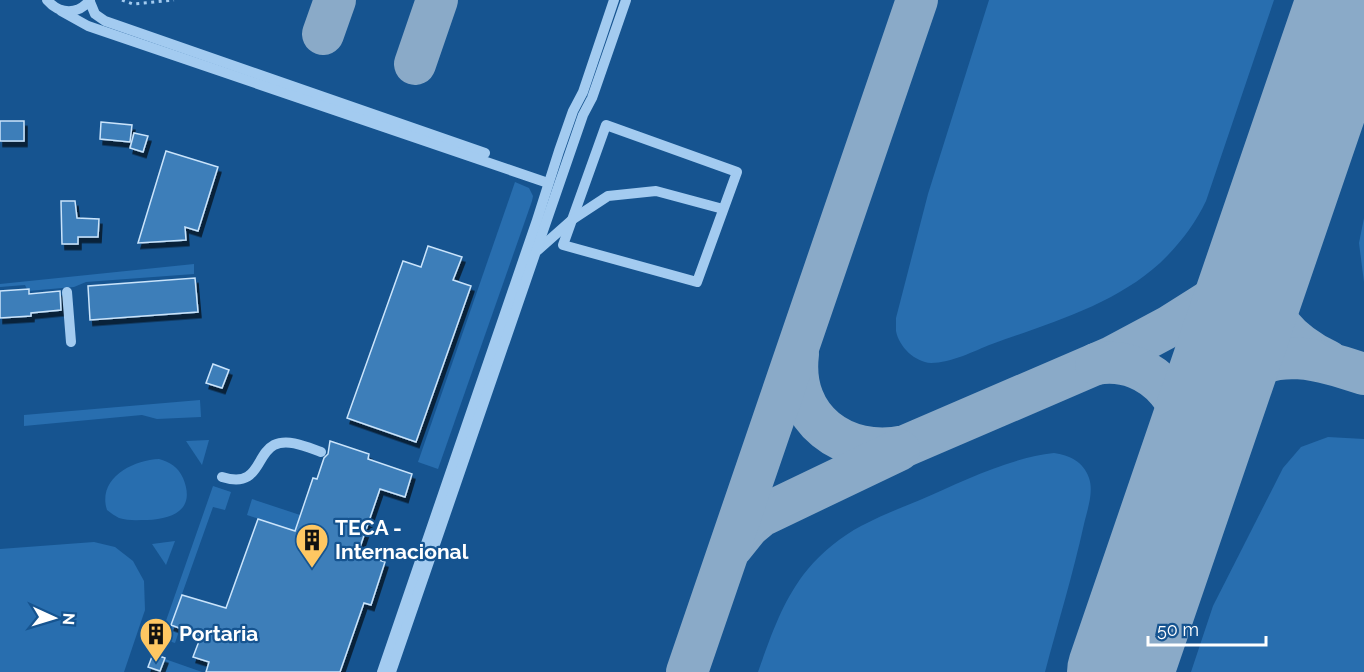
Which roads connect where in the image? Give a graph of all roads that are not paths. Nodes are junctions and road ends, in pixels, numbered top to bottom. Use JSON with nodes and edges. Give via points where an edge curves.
{"nodes":[{"id":1,"x":48,"y":0,"type":"edge"},
{"id":2,"x":614,"y":0,"type":"edge"},
{"id":3,"x":626,"y":0,"type":"edge"},
{"id":4,"x":90,"y":1,"type":"edge"},
{"id":5,"x":61,"y":11,"type":"junction"},
{"id":6,"x":549,"y":180,"type":"junction"},
{"id":7,"x":723,"y":209,"type":"junction"},
{"id":8,"x":573,"y":219,"type":"junction"},
{"id":9,"x":536,"y":252,"type":"junction"},
{"id":10,"x":67,"y":292,"type":"dead end"},
{"id":11,"x":70,"y":342,"type":"dead end"},
{"id":12,"x":321,"y":452,"type":"dead end"},
{"id":13,"x":222,"y":477,"type":"dead end"},
{"id":14,"x":382,"y":672,"type":"edge"},
{"id":15,"x":391,"y":672,"type":"edge"}],
"edges":[{"from":1,"to":5,"type":"lane"},
{"from":2,"to":6,"type":"lane"},
{"from":3,"to":9,"type":"lane"},
{"from":4,"to":5,"type":"lane","via":[[76,11]]},
{"from":4,"to":6,"type":"lane","via":[[95,14],[105,21]]},
{"from":5,"to":6,"type":"lane","via":[[88,26]]},
{"from":6,"to":14,"type":"lane"},
{"from":7,"to":8,"type":"lane","via":[[656,191],[608,196]]},
{"from":7,"to":8,"type":"lane","via":[[698,282],[564,245]]},
{"from":7,"to":8,"type":"lane","via":[[737,172],[606,125]]},
{"from":8,"to":9,"type":"lane"},
{"from":9,"to":15,"type":"lane"},
{"from":10,"to":11,"type":"lane"},
{"from":12,"to":13,"type":"lane","via":[[282,443],[272,446],[247,477]]}]}
